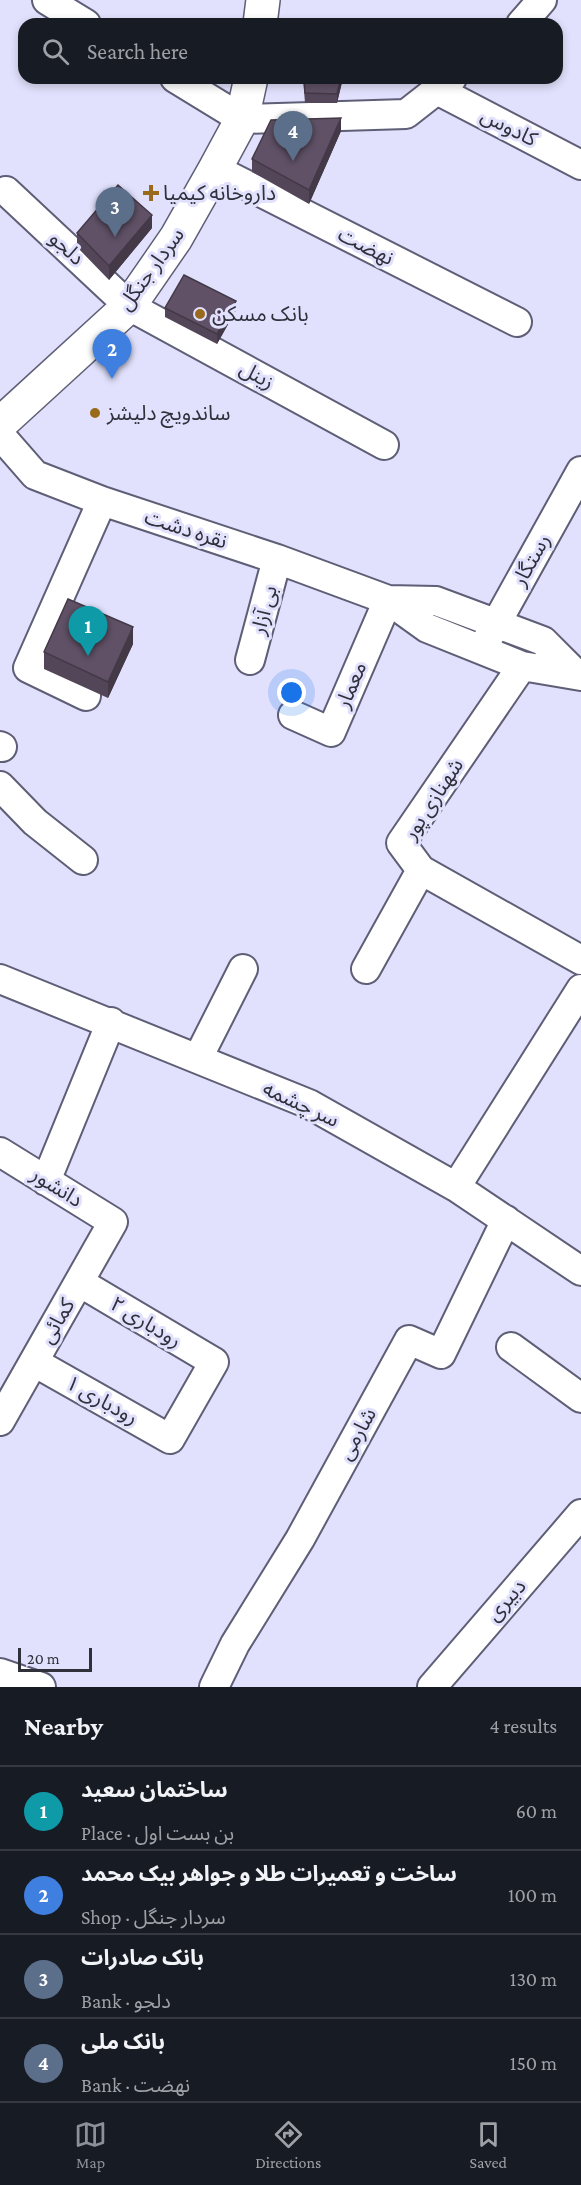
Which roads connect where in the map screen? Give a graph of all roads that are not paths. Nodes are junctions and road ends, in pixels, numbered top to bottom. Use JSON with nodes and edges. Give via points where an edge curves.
{"nodes":[{"id":1,"x":47,"y":0,"type":"edge"},
{"id":2,"x":263,"y":0,"type":"edge"},
{"id":3,"x":542,"y":0,"type":"edge"},
{"id":4,"x":76,"y":18,"type":"edge"},
{"id":5,"x":261,"y":18,"type":"edge"},
{"id":6,"x":526,"y":18,"type":"edge"},
{"id":7,"x":185,"y":84,"type":"edge"},
{"id":8,"x":250,"y":84,"type":"edge"},
{"id":9,"x":444,"y":84,"type":"edge"},
{"id":10,"x":242,"y":119,"type":"junction"},
{"id":11,"x":581,"y":165,"type":"edge"},
{"id":12,"x":215,"y":169,"type":"junction"},
{"id":13,"x":6,"y":190,"type":"dead end"},
{"id":14,"x":129,"y":306,"type":"junction"},
{"id":15,"x":517,"y":322,"type":"dead end"},
{"id":16,"x":0,"y":424,"type":"edge"},
{"id":17,"x":0,"y":435,"type":"edge"},
{"id":18,"x":384,"y":445,"type":"dead end"},
{"id":19,"x":581,"y":471,"type":"edge"},
{"id":20,"x":102,"y":501,"type":"junction"},
{"id":21,"x":278,"y":559,"type":"junction"},
{"id":22,"x":388,"y":600,"type":"junction"},
{"id":23,"x":496,"y":623,"type":"junction"},
{"id":24,"x":482,"y":649,"type":"junction"},
{"id":25,"x":250,"y":660,"type":"dead end"},
{"id":26,"x":522,"y":666,"type":"junction"},
{"id":27,"x":579,"y":675,"type":"edge"},
{"id":28,"x":86,"y":696,"type":"dead end"},
{"id":29,"x":293,"y":715,"type":"dead end"},
{"id":30,"x":0,"y":786,"type":"edge"},
{"id":31,"x":83,"y":860,"type":"dead end"},
{"id":32,"x":421,"y":870,"type":"junction"},
{"id":33,"x":581,"y":960,"type":"edge"},
{"id":34,"x":243,"y":969,"type":"dead end"},
{"id":35,"x":366,"y":969,"type":"dead end"},
{"id":36,"x":0,"y":979,"type":"edge"},
{"id":37,"x":581,"y":989,"type":"edge"},
{"id":38,"x":111,"y":1022,"type":"junction"},
{"id":39,"x":198,"y":1058,"type":"junction"},
{"id":40,"x":0,"y":1152,"type":"edge"},
{"id":41,"x":46,"y":1181,"type":"junction"},
{"id":42,"x":456,"y":1186,"type":"junction"},
{"id":43,"x":506,"y":1220,"type":"junction"},
{"id":44,"x":113,"y":1222,"type":"joint"},
{"id":45,"x":581,"y":1271,"type":"edge"},
{"id":46,"x":79,"y":1282,"type":"junction"},
{"id":47,"x":511,"y":1347,"type":"dead end"},
{"id":48,"x":34,"y":1362,"type":"junction"},
{"id":49,"x":581,"y":1398,"type":"edge"},
{"id":50,"x":0,"y":1421,"type":"edge"},
{"id":51,"x":170,"y":1438,"type":"joint"},
{"id":52,"x":581,"y":1514,"type":"edge"},
{"id":53,"x":0,"y":1673,"type":"edge"},
{"id":54,"x":41,"y":1687,"type":"edge"},
{"id":55,"x":214,"y":1687,"type":"edge"},
{"id":56,"x":432,"y":1687,"type":"edge"}],
"edges":[{"from":1,"to":4,"type":"street"},
{"from":2,"to":5,"type":"main road"},
{"from":3,"to":6,"type":"street"},
{"from":7,"to":10,"type":"street"},
{"from":8,"to":10,"type":"main road","name":"سردار جنگل"},
{"from":9,"to":10,"type":"street","via":[[406,114]]},
{"from":9,"to":11,"type":"street","name":"کادوس"},
{"from":10,"to":12,"type":"main road","name":"سردار جنگل"},
{"from":12,"to":14,"type":"main road","name":"سردار جنگل","via":[[176,238]]},
{"from":12,"to":15,"type":"street","name":"نهضت"},
{"from":13,"to":14,"type":"street","name":"دلجو"},
{"from":14,"to":16,"type":"main road","name":"سردار جنگل"},
{"from":14,"to":18,"type":"street","name":"زینل"},
{"from":17,"to":20,"type":"street","name":"نقره دشت","via":[[35,475]]},
{"from":19,"to":23,"type":"street","name":"رستگار"},
{"from":20,"to":21,"type":"street","name":"نقره دشت"},
{"from":20,"to":28,"type":"street","via":[[68,604],[28,668]]},
{"from":21,"to":22,"type":"street","name":"نقره دشت"},
{"from":21,"to":25,"type":"street","name":"بی آزار"},
{"from":22,"to":23,"type":"street","name":"نقره دشت","via":[[436,601]]},
{"from":22,"to":24,"type":"street","name":"نقره دشت","via":[[426,628]]},
{"from":22,"to":29,"type":"street","name":"معمار","via":[[331,732]]},
{"from":23,"to":24,"type":"street","name":"رستگار"},
{"from":23,"to":27,"type":"street","name":"نقره دشت","via":[[543,641]]},
{"from":24,"to":26,"type":"street","name":"نقره دشت"},
{"from":26,"to":27,"type":"street","name":"نقره دشت"},
{"from":26,"to":32,"type":"street","name":"شهنازی پور","via":[[401,843]]},
{"from":30,"to":31,"type":"street","via":[[35,822]]},
{"from":32,"to":33,"type":"street","name":"شهنازی پور"},
{"from":32,"to":35,"type":"street"},
{"from":34,"to":39,"type":"street"},
{"from":36,"to":38,"type":"street","name":"سر چشمه"},
{"from":37,"to":42,"type":"street"},
{"from":38,"to":39,"type":"street","name":"سر چشمه"},
{"from":38,"to":41,"type":"street"},
{"from":39,"to":42,"type":"street","name":"سر چشمه","via":[[309,1104]]},
{"from":40,"to":41,"type":"street","name":"دانشور"},
{"from":41,"to":44,"type":"street","name":"دانشور"},
{"from":42,"to":43,"type":"street","name":"سر چشمه"},
{"from":43,"to":45,"type":"street","name":"سر چشمه"},
{"from":43,"to":55,"type":"street","name":"شارمی","via":[[441,1354],[409,1340]]},
{"from":44,"to":46,"type":"street","name":"کمائی"},
{"from":46,"to":48,"type":"street","name":"کمائی"},
{"from":46,"to":51,"type":"street","name":"رودباری ۲","via":[[214,1362]]},
{"from":47,"to":49,"type":"street"},
{"from":48,"to":50,"type":"street","name":"کمائی"},
{"from":48,"to":51,"type":"street","name":"رودباری ۱"},
{"from":52,"to":56,"type":"street","name":"دبیری"},
{"from":53,"to":54,"type":"street"}]}
